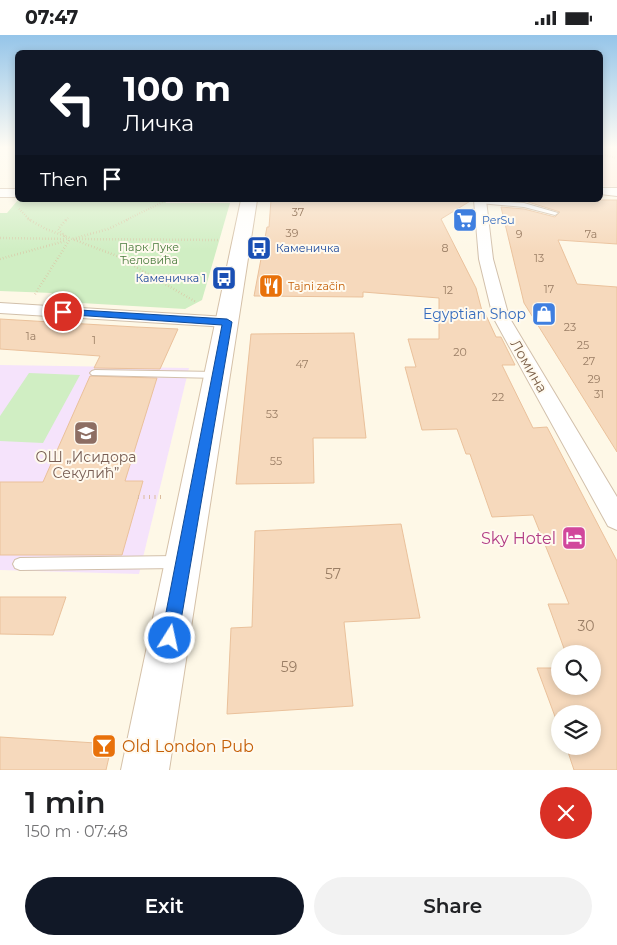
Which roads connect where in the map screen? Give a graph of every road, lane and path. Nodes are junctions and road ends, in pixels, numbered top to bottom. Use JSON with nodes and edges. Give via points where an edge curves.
{"nodes":[{"id":1,"x":603,"y":191,"type":"edge"},
{"id":2,"x":617,"y":192,"type":"edge"},
{"id":3,"x":15,"y":194,"type":"edge"},
{"id":4,"x":2,"y":196,"type":"edge"},
{"id":5,"x":163,"y":202,"type":"edge"},
{"id":6,"x":249,"y":202,"type":"edge"},
{"id":7,"x":480,"y":202,"type":"edge"},
{"id":8,"x":491,"y":202,"type":"edge"},
{"id":9,"x":18,"y":207,"type":"dead end"},
{"id":10,"x":554,"y":213,"type":"dead end"},
{"id":11,"x":68,"y":218,"type":"dead end"},
{"id":12,"x":0,"y":238,"type":"edge"},
{"id":13,"x":70,"y":239,"type":"junction"},
{"id":14,"x":243,"y":240,"type":"junction"},
{"id":15,"x":0,"y":259,"type":"edge"},
{"id":16,"x":0,"y":308,"type":"edge"},
{"id":17,"x":24,"y":310,"type":"junction"},
{"id":18,"x":228,"y":317,"type":"junction"},
{"id":19,"x":95,"y":373,"type":"dead end"},
{"id":20,"x":217,"y":375,"type":"junction"},
{"id":21,"x":138,"y":497,"type":"dead end"},
{"id":22,"x":168,"y":497,"type":"dead end"},
{"id":23,"x":617,"y":519,"type":"edge"},
{"id":24,"x":184,"y":562,"type":"junction"},
{"id":25,"x":20,"y":564,"type":"dead end"},
{"id":26,"x":145,"y":770,"type":"edge"}],
"edges":[{"from":1,"to":2,"type":"street"},
{"from":3,"to":4,"type":"street"},
{"from":5,"to":13,"type":"path","via":[[108,229]]},
{"from":6,"to":14,"type":"street"},
{"from":7,"to":23,"type":"street","name":"Ломина","via":[[488,273],[501,317]]},
{"from":8,"to":10,"type":"lane","via":[[524,205]]},
{"from":9,"to":13,"type":"path","via":[[31,221]]},
{"from":11,"to":13,"type":"path","via":[[58,229]]},
{"from":12,"to":13,"type":"path"},
{"from":13,"to":14,"type":"path"},
{"from":13,"to":15,"type":"path"},
{"from":13,"to":17,"type":"path"},
{"from":13,"to":18,"type":"path","via":[[104,250]]},
{"from":14,"to":18,"type":"street"},
{"from":16,"to":17,"type":"street"},
{"from":17,"to":18,"type":"street"},
{"from":18,"to":20,"type":"street"},
{"from":19,"to":20,"type":"lane"},
{"from":20,"to":24,"type":"street"},
{"from":21,"to":22,"type":"path"},
{"from":24,"to":25,"type":"lane"},
{"from":24,"to":26,"type":"street"}]}
